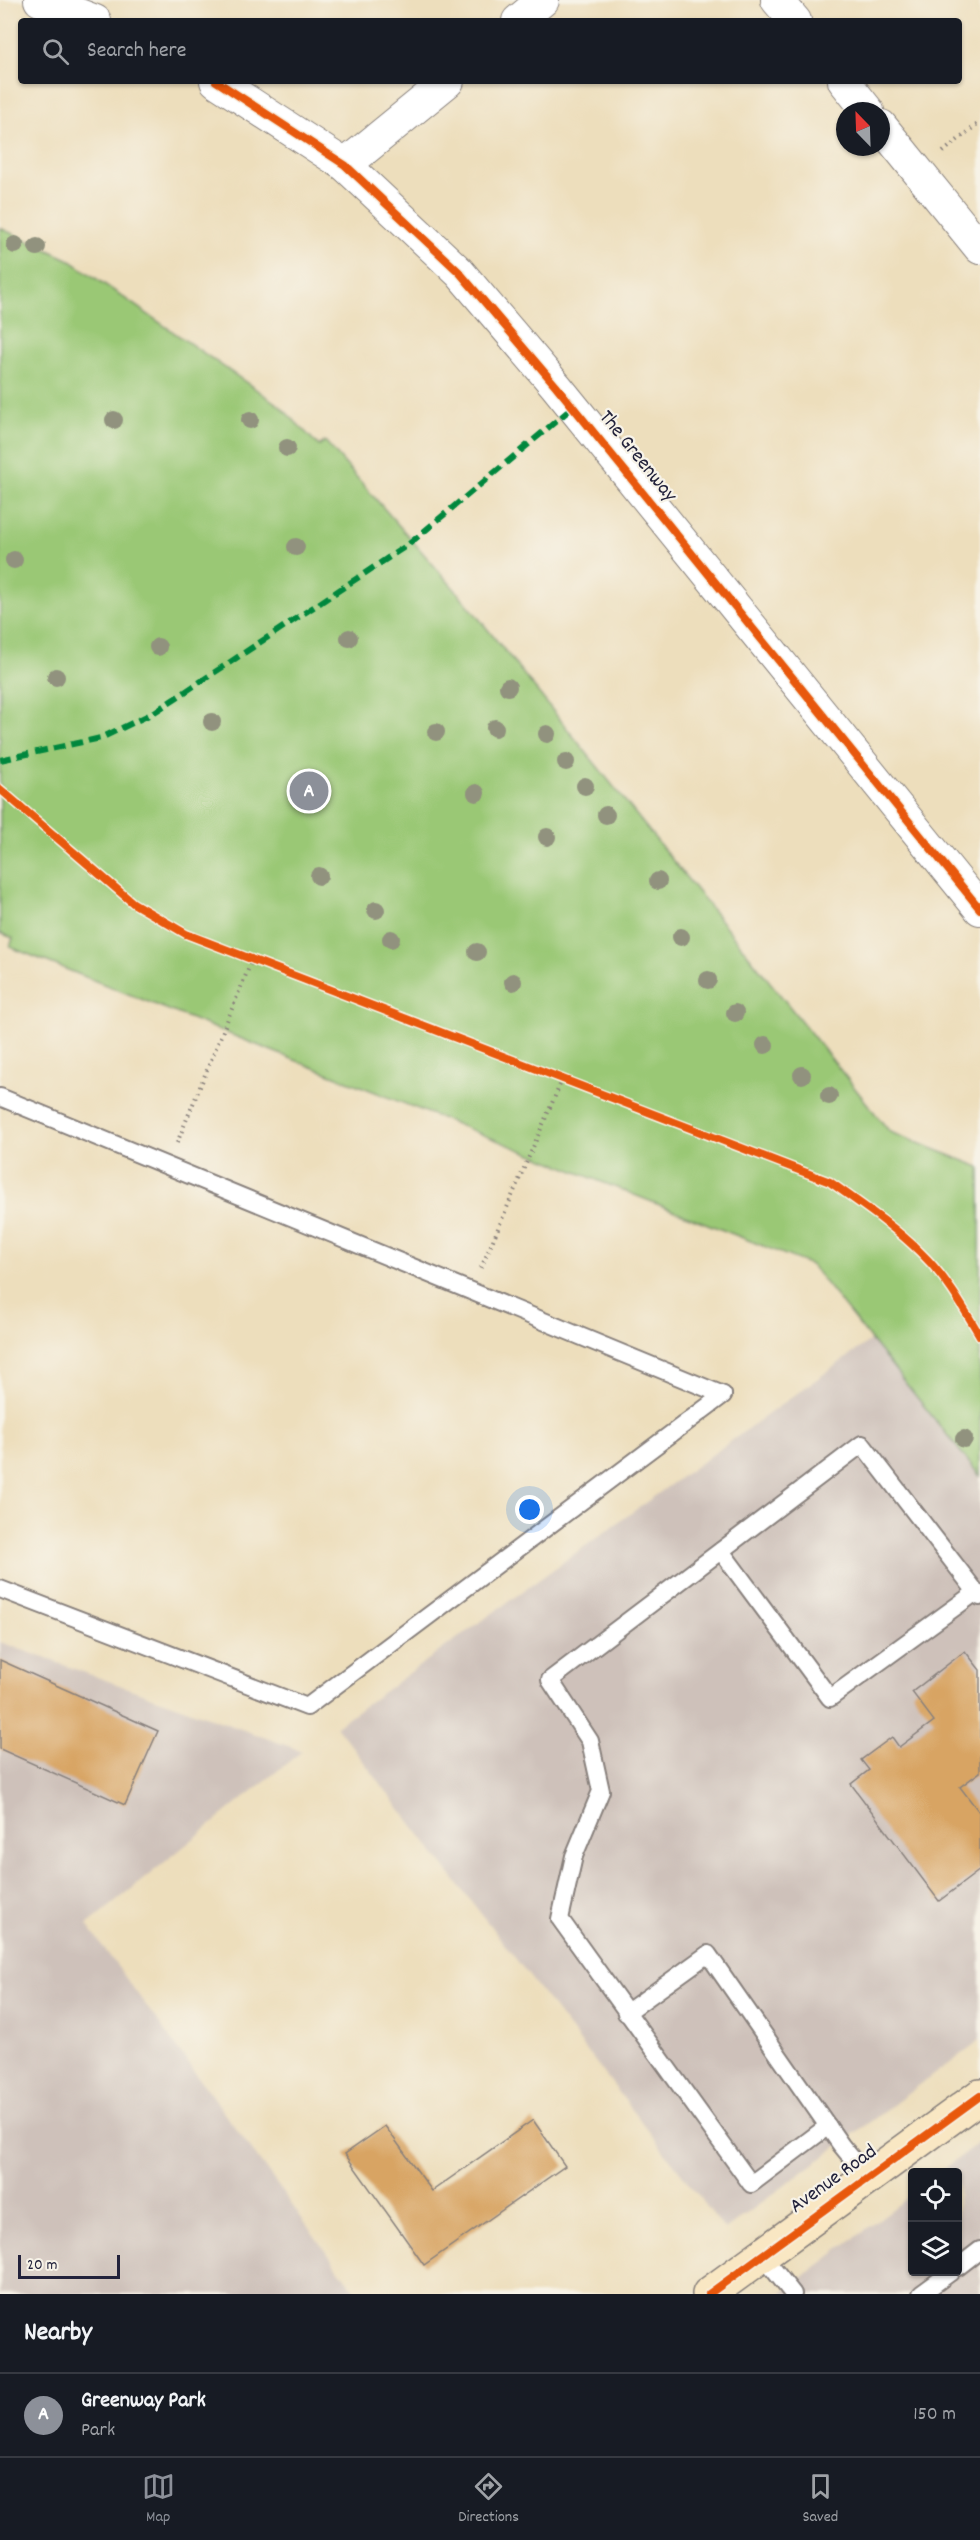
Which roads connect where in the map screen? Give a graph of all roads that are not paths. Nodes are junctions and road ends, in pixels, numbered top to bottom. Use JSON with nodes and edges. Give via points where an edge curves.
{"nodes":[{"id":1,"x":40,"y":0,"type":"edge"},
{"id":2,"x":543,"y":0,"type":"edge"},
{"id":3,"x":777,"y":0,"type":"edge"},
{"id":4,"x":87,"y":18,"type":"edge"},
{"id":5,"x":522,"y":18,"type":"edge"},
{"id":6,"x":792,"y":18,"type":"edge"},
{"id":7,"x":221,"y":84,"type":"edge"},
{"id":8,"x":444,"y":84,"type":"edge"},
{"id":9,"x":846,"y":84,"type":"edge"},
{"id":10,"x":861,"y":102,"type":"edge"},
{"id":11,"x":890,"y":137,"type":"edge"},
{"id":12,"x":345,"y":165,"type":"junction"},
{"id":13,"x":980,"y":248,"type":"edge"},
{"id":14,"x":980,"y":909,"type":"edge"},
{"id":15,"x":0,"y":1097,"type":"edge"},
{"id":16,"x":722,"y":1551,"type":"junction"},
{"id":17,"x":0,"y":1589,"type":"edge"},
{"id":18,"x":978,"y":1595,"type":"edge"},
{"id":19,"x":626,"y":2013,"type":"junction"},
{"id":20,"x":980,"y":2096,"type":"edge"},
{"id":21,"x":828,"y":2126,"type":"junction"},
{"id":22,"x":868,"y":2178,"type":"junction"},
{"id":23,"x":980,"y":2250,"type":"edge"},
{"id":24,"x":762,"y":2255,"type":"junction"},
{"id":25,"x":962,"y":2263,"type":"edge"},
{"id":26,"x":944,"y":2276,"type":"edge"},
{"id":27,"x":709,"y":2294,"type":"edge"},
{"id":28,"x":793,"y":2294,"type":"edge"},
{"id":29,"x":921,"y":2294,"type":"edge"}],
"edges":[{"from":1,"to":4,"type":"street"},
{"from":2,"to":5,"type":"street"},
{"from":3,"to":6,"type":"street"},
{"from":7,"to":12,"type":"street","name":"The Greenway"},
{"from":8,"to":12,"type":"street"},
{"from":9,"to":10,"type":"street"},
{"from":11,"to":13,"type":"street"},
{"from":12,"to":14,"type":"street","name":"The Greenway","via":[[467,280]]},
{"from":15,"to":17,"type":"lane","via":[[723,1395],[307,1707]]},
{"from":16,"to":18,"type":"lane","via":[[830,1698]]},
{"from":16,"to":18,"type":"lane","via":[[862,1444]]},
{"from":16,"to":19,"type":"lane","via":[[550,1680],[590,1741],[601,1791],[574,1856],[560,1919]]},
{"from":19,"to":21,"type":"lane","via":[[751,2184]]},
{"from":19,"to":21,"type":"lane","via":[[708,1954]]},
{"from":20,"to":22,"type":"street","name":"Avenue Road"},
{"from":21,"to":22,"type":"lane"},
{"from":22,"to":24,"type":"street","name":"Avenue Road"},
{"from":23,"to":25,"type":"lane"},
{"from":24,"to":27,"type":"street","name":"Avenue Road"},
{"from":24,"to":28,"type":"lane"},
{"from":26,"to":29,"type":"lane"}]}
